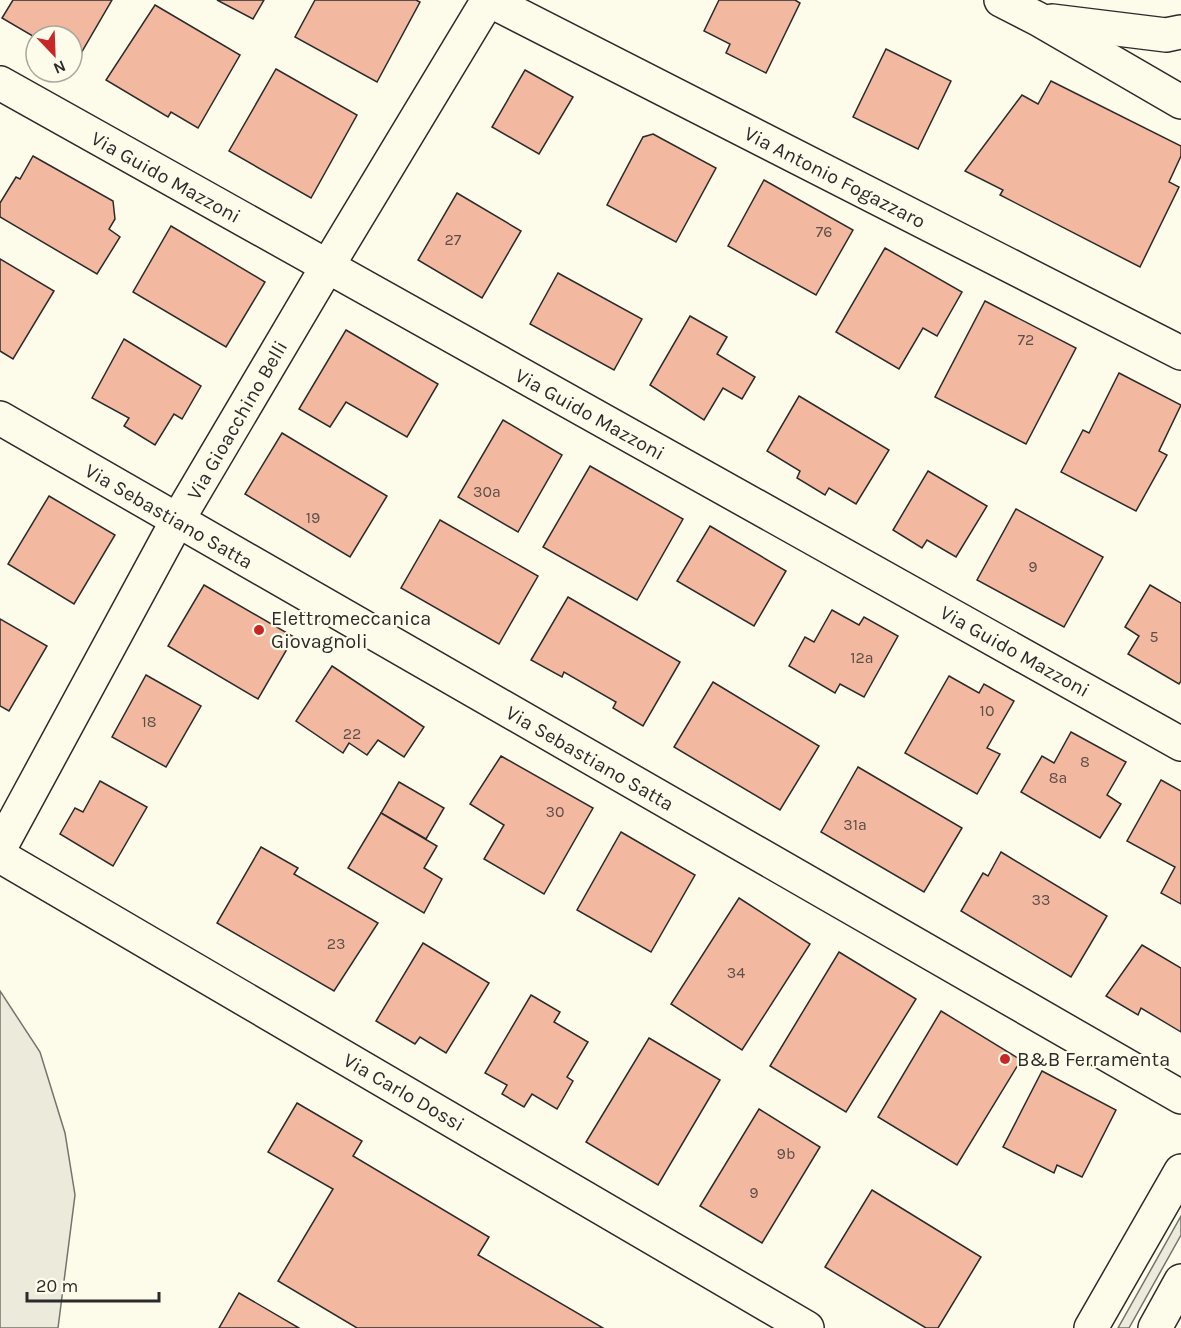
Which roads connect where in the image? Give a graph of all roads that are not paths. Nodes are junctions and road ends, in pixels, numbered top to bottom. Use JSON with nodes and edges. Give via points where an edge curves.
{"nodes":[{"id":1,"x":489,"y":0,"type":"edge"},
{"id":2,"x":1000,"y":0,"type":"edge"},
{"id":3,"x":1038,"y":19,"type":"junction"},
{"id":4,"x":1181,"y":32,"type":"edge"},
{"id":5,"x":0,"y":83,"type":"edge"},
{"id":6,"x":1181,"y":102,"type":"edge"},
{"id":7,"x":327,"y":267,"type":"junction"},
{"id":8,"x":1181,"y":353,"type":"edge"},
{"id":9,"x":0,"y":418,"type":"edge"},
{"id":10,"x":177,"y":521,"type":"junction"},
{"id":11,"x":1181,"y":744,"type":"edge"},
{"id":12,"x":0,"y":848,"type":"edge"},
{"id":13,"x":0,"y":856,"type":"edge"},
{"id":14,"x":1181,"y":1097,"type":"edge"},
{"id":15,"x":1181,"y":1171,"type":"edge"},
{"id":16,"x":1181,"y":1281,"type":"edge"},
{"id":17,"x":807,"y":1328,"type":"edge"},
{"id":18,"x":1091,"y":1328,"type":"edge"},
{"id":19,"x":1155,"y":1328,"type":"edge"}],
"edges":[{"from":1,"to":7,"type":"street","name":"Via Gioacchino Belli"},
{"from":1,"to":8,"type":"street","name":"Via Antonio Fogazzaro"},
{"from":2,"to":3,"type":"street"},
{"from":3,"to":4,"type":"street","via":[[1166,35]]},
{"from":3,"to":6,"type":"street"},
{"from":5,"to":7,"type":"street","name":"Via Guido Mazzoni"},
{"from":7,"to":10,"type":"street","name":"Via Gioacchino Belli"},
{"from":7,"to":11,"type":"street","name":"Via Guido Mazzoni"},
{"from":9,"to":10,"type":"street","name":"Via Sebastiano Satta"},
{"from":10,"to":12,"type":"street","name":"Via Gioacchino Belli"},
{"from":10,"to":14,"type":"street","name":"Via Sebastiano Satta"},
{"from":13,"to":17,"type":"street","name":"Via Carlo Dossi"},
{"from":15,"to":18,"type":"street"},
{"from":16,"to":19,"type":"street"}]}
